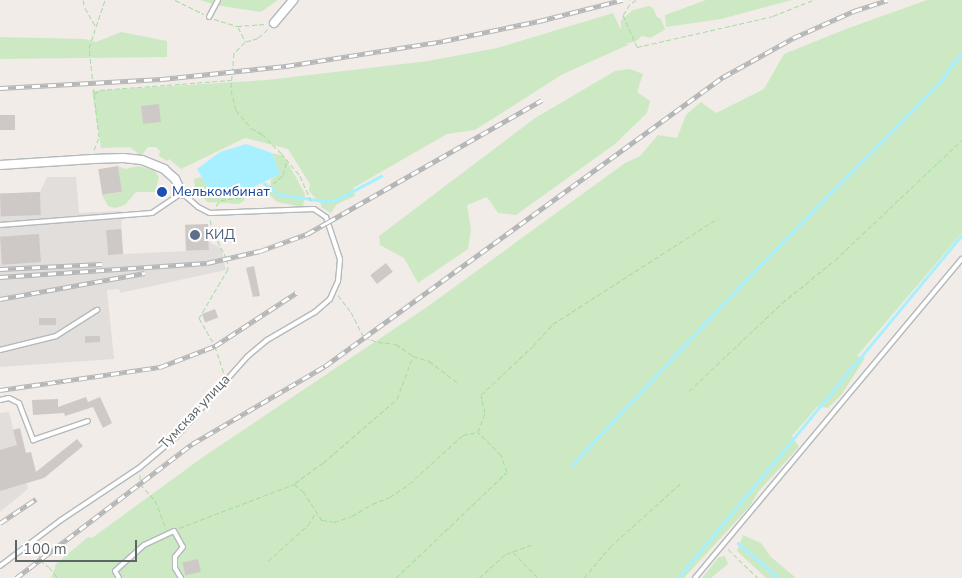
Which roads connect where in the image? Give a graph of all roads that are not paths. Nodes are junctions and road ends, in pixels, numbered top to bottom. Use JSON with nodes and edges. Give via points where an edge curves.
{"nodes":[{"id":1,"x":218,"y":0,"type":"edge"},
{"id":2,"x":293,"y":0,"type":"edge"},
{"id":3,"x":209,"y":16,"type":"road end"},
{"id":4,"x":274,"y":24,"type":"road end"},
{"id":5,"x":0,"y":165,"type":"edge"},
{"id":6,"x":182,"y":194,"type":"junction"},
{"id":7,"x":0,"y":225,"type":"edge"},
{"id":8,"x":962,"y":259,"type":"edge"},
{"id":9,"x":96,"y":310,"type":"dead end"},
{"id":10,"x":0,"y":350,"type":"edge"},
{"id":11,"x":0,"y":400,"type":"edge"},
{"id":12,"x":88,"y":421,"type":"dead end"},
{"id":13,"x":0,"y":566,"type":"edge"},
{"id":14,"x":119,"y":578,"type":"edge"},
{"id":15,"x":181,"y":578,"type":"edge"},
{"id":16,"x":695,"y":578,"type":"edge"}],
"edges":[{"from":1,"to":3,"type":"lane"},
{"from":2,"to":4,"type":"street"},
{"from":5,"to":6,"type":"street","via":[[93,159],[142,160],[164,169],[175,179]]},
{"from":6,"to":7,"type":"lane","via":[[152,213]]},
{"from":6,"to":13,"type":"lane","name":"Тумская улица","via":[[210,213],[314,209],[326,216],[340,259],[338,281],[330,299],[247,357],[176,437],[139,468]]},
{"from":8,"to":16,"type":"lane"},
{"from":9,"to":10,"type":"lane","via":[[56,336]]},
{"from":11,"to":12,"type":"lane","via":[[9,398],[19,403],[33,440]]},
{"from":14,"to":15,"type":"lane","via":[[115,571],[144,545],[174,531],[183,547],[176,557],[176,568]]}]}
